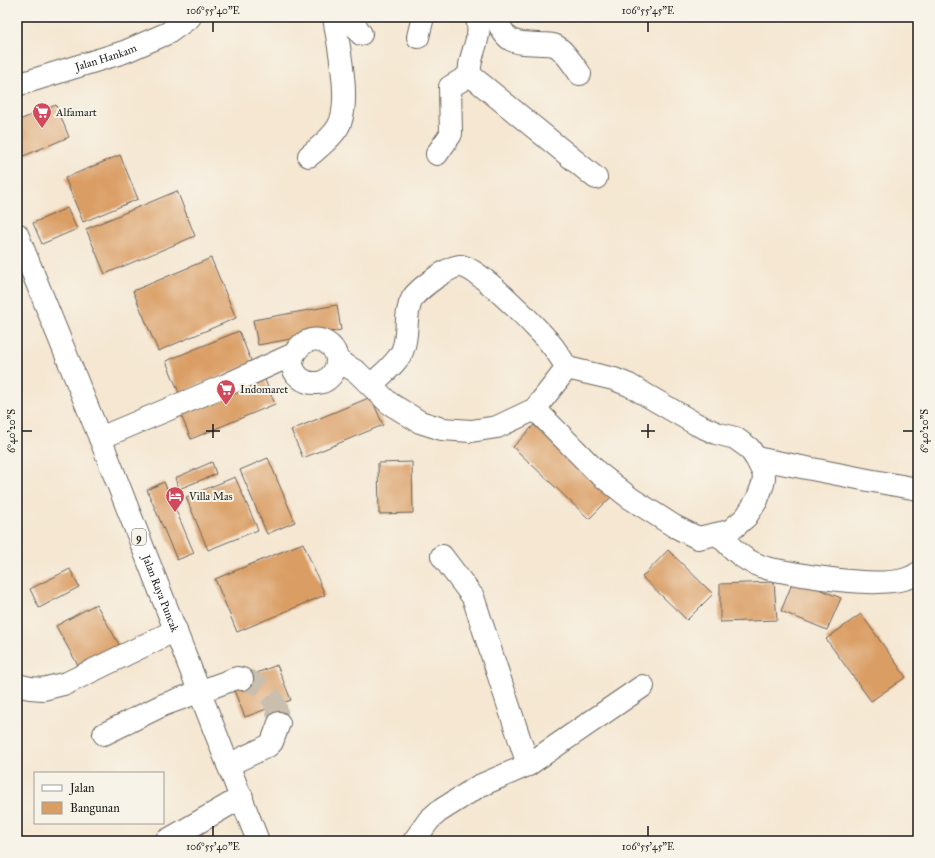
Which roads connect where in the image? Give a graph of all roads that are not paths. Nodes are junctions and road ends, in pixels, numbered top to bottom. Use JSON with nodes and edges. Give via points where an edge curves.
{"nodes":[{"id":1,"x":190,"y":17,"type":"edge"},
{"id":2,"x":334,"y":17,"type":"edge"},
{"id":3,"x":476,"y":17,"type":"edge"},
{"id":4,"x":496,"y":17,"type":"edge"},
{"id":5,"x":580,"y":74,"type":"dead end"},
{"id":6,"x":470,"y":75,"type":"junction"},
{"id":7,"x":17,"y":85,"type":"edge"},
{"id":8,"x":437,"y":154,"type":"dead end"},
{"id":9,"x":309,"y":156,"type":"dead end"},
{"id":10,"x":596,"y":178,"type":"dead end"},
{"id":11,"x":17,"y":234,"type":"edge"},
{"id":12,"x":294,"y":354,"type":"junction"},
{"id":13,"x":337,"y":360,"type":"junction"},
{"id":14,"x":567,"y":368,"type":"junction"},
{"id":15,"x":371,"y":386,"type":"junction"},
{"id":16,"x":535,"y":409,"type":"junction"},
{"id":17,"x":100,"y":438,"type":"junction"},
{"id":18,"x":756,"y":458,"type":"junction"},
{"id":19,"x":918,"y":489,"type":"edge"},
{"id":20,"x":718,"y":534,"type":"junction"},
{"id":21,"x":442,"y":556,"type":"dead end"},
{"id":22,"x":918,"y":573,"type":"edge"},
{"id":23,"x":176,"y":630,"type":"junction"},
{"id":24,"x":242,"y":679,"type":"tunnel mouth"},
{"id":25,"x":17,"y":685,"type":"edge"},
{"id":26,"x":643,"y":686,"type":"dead end"},
{"id":27,"x":198,"y":691,"type":"junction"},
{"id":28,"x":279,"y":723,"type":"tunnel mouth"},
{"id":29,"x":104,"y":734,"type":"dead end"},
{"id":30,"x":228,"y":765,"type":"junction"},
{"id":31,"x":528,"y":765,"type":"junction"},
{"id":32,"x":242,"y":797,"type":"junction"},
{"id":33,"x":166,"y":841,"type":"edge"},
{"id":34,"x":258,"y":841,"type":"edge"},
{"id":35,"x":414,"y":841,"type":"edge"}],
"edges":[{"from":1,"to":7,"type":"main road","name":"Jalan Hankam","via":[[168,33],[124,52]]},
{"from":2,"to":9,"type":"main road","via":[[344,90],[343,114],[338,127],[328,140]]},
{"from":3,"to":6,"type":"main road","via":[[478,34]]},
{"from":4,"to":5,"type":"main road","via":[[502,32],[509,39],[524,44],[549,44],[558,47]]},
{"from":6,"to":8,"type":"main road","via":[[450,87],[451,134]]},
{"from":6,"to":10,"type":"main road"},
{"from":11,"to":17,"type":"main road","name":"Jalan Raya Puncak","number":"9"},
{"from":12,"to":13,"type":"main road","via":[[298,346],[305,341],[322,340],[330,345]]},
{"from":12,"to":13,"type":"main road","via":[[292,364],[296,373],[302,380],[311,384],[321,383],[330,378],[336,370]]},
{"from":12,"to":17,"type":"main road"},
{"from":13,"to":15,"type":"main road","via":[[357,372]]},
{"from":14,"to":15,"type":"main road","via":[[542,334],[498,292],[474,272],[456,266],[443,272],[412,298],[400,356]]},
{"from":14,"to":16,"type":"main road"},
{"from":14,"to":18,"type":"main road","via":[[629,385],[696,424],[740,441]]},
{"from":15,"to":16,"type":"main road","via":[[406,415],[442,429],[485,430]]},
{"from":16,"to":20,"type":"main road","via":[[597,472],[630,498],[698,538]]},
{"from":17,"to":23,"type":"main road","name":"Jalan Raya Puncak","number":"9"},
{"from":18,"to":19,"type":"main road"},
{"from":18,"to":20,"type":"main road","via":[[764,477],[753,508],[738,526]]},
{"from":20,"to":22,"type":"main road","via":[[740,556],[770,569],[854,582],[904,579]]},
{"from":21,"to":31,"type":"main road","via":[[473,597]]},
{"from":23,"to":25,"type":"main road","via":[[67,683],[43,689]]},
{"from":23,"to":27,"type":"main road","name":"Jalan Raya Puncak","number":"9"},
{"from":24,"to":27,"type":"main road","via":[[237,678]]},
{"from":26,"to":31,"type":"main road"},
{"from":27,"to":29,"type":"main road"},
{"from":27,"to":30,"type":"main road","name":"Jalan Raya Puncak","number":"9"},
{"from":28,"to":30,"type":"main road","via":[[268,746]]},
{"from":30,"to":32,"type":"main road","name":"Jalan Raya Puncak","number":"9"},
{"from":31,"to":35,"type":"main road","via":[[479,786],[438,812]]},
{"from":32,"to":33,"type":"main road"},
{"from":32,"to":34,"type":"main road","name":"Jalan Raya Puncak","number":"9"}]}
